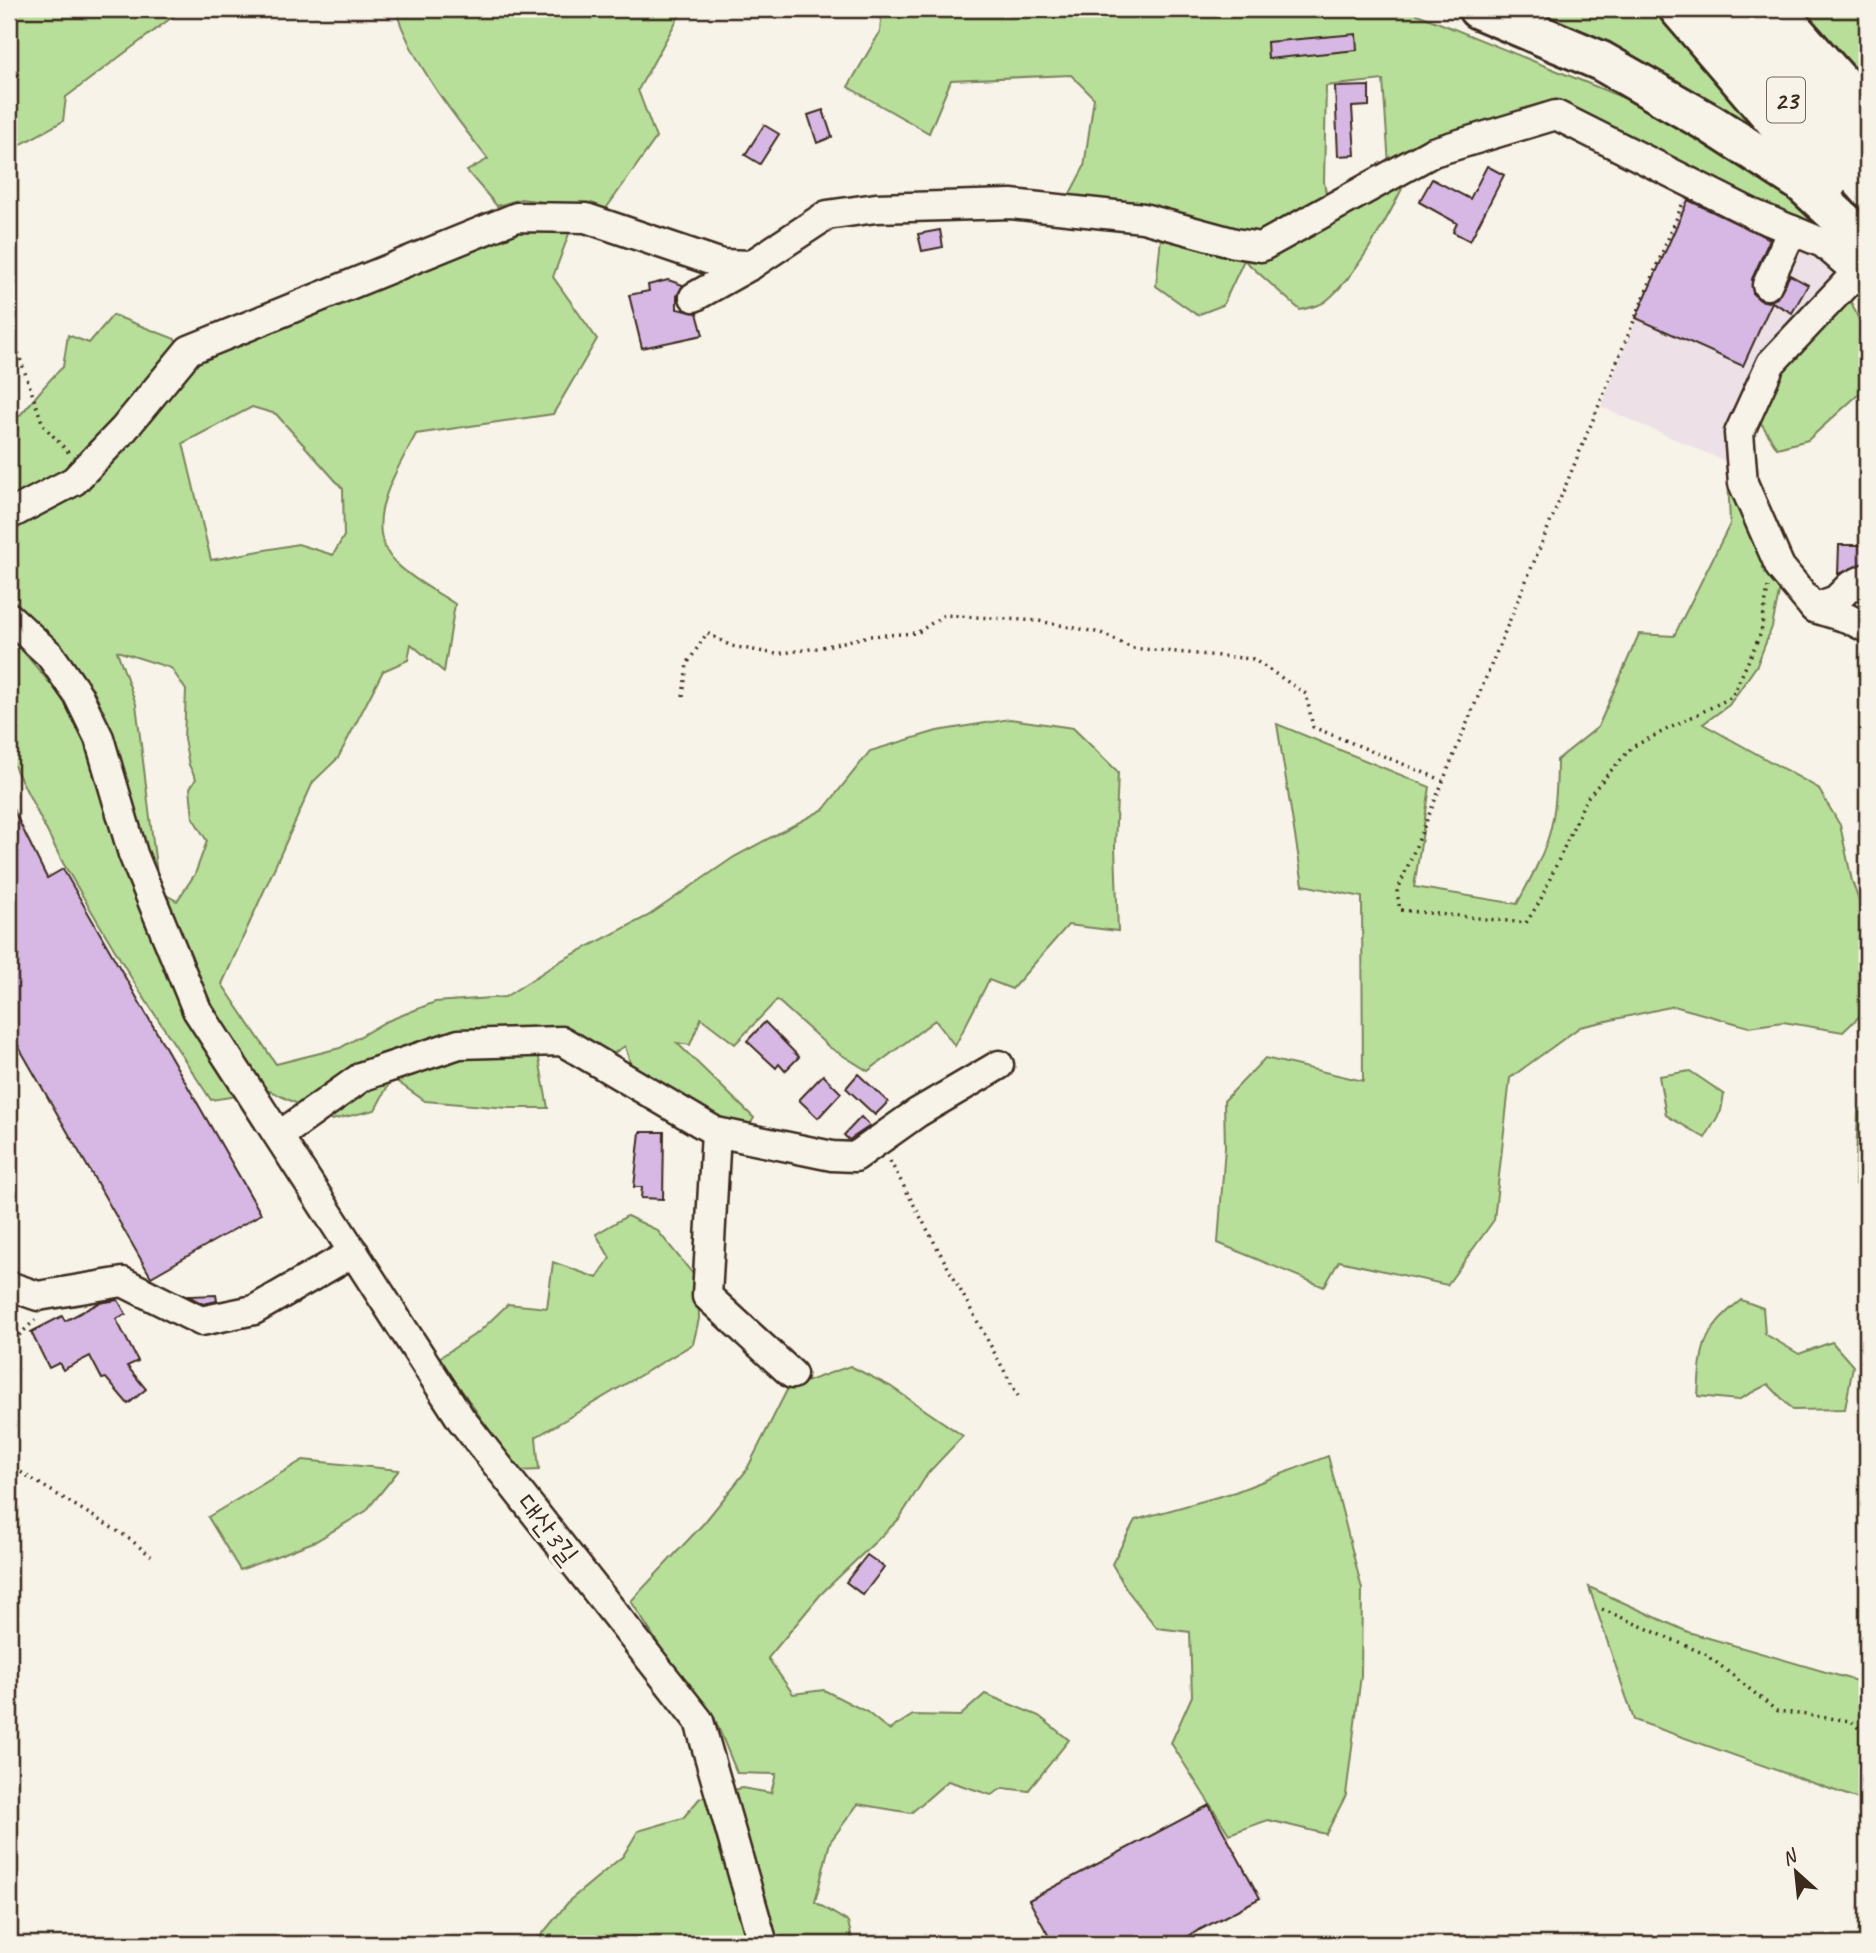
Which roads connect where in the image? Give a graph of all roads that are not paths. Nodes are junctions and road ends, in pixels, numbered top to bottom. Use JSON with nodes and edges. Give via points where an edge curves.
{"nodes":[{"id":1,"x":1478,"y":9,"type":"edge"},
{"id":2,"x":1679,"y":9,"type":"edge"},
{"id":3,"x":1706,"y":9,"type":"edge"},
{"id":4,"x":1745,"y":9,"type":"edge"},
{"id":5,"x":1775,"y":9,"type":"edge"},
{"id":6,"x":1867,"y":113,"type":"edge"},
{"id":7,"x":1867,"y":150,"type":"edge"},
{"id":8,"x":1867,"y":189,"type":"edge"},
{"id":9,"x":1867,"y":222,"type":"edge"},
{"id":10,"x":1792,"y":230,"type":"junction"},
{"id":11,"x":751,"y":265,"type":"junction"},
{"id":12,"x":1864,"y":266,"type":"edge"},
{"id":13,"x":1767,"y":285,"type":"dead end"},
{"id":14,"x":694,"y":297,"type":"dead end"},
{"id":15,"x":9,"y":515,"type":"edge"},
{"id":16,"x":1867,"y":578,"type":"edge"},
{"id":17,"x":1814,"y":608,"type":"junction"},
{"id":18,"x":9,"y":617,"type":"edge"},
{"id":19,"x":1867,"y":628,"type":"edge"},
{"id":20,"x":999,"y":1065,"type":"dead end"},
{"id":21,"x":716,"y":1132,"type":"junction"},
{"id":22,"x":279,"y":1136,"type":"junction"},
{"id":23,"x":354,"y":1252,"type":"junction"},
{"id":24,"x":9,"y":1286,"type":"edge"},
{"id":25,"x":792,"y":1374,"type":"dead end"},
{"id":26,"x":763,"y":1944,"type":"edge"}],
"edges":[{"from":1,"to":12,"type":"highway","via":[[1601,61],[1801,182]]},
{"from":2,"to":9,"type":"highway","via":[[1809,163]]},
{"from":3,"to":8,"type":"main road","number":"23"},
{"from":4,"to":7,"type":"main road","number":"23"},
{"from":5,"to":6,"type":"highway"},
{"from":10,"to":11,"type":"street","via":[[1556,115],[1433,152],[1261,247],[1130,216],[1011,204],[876,208],[827,215]]},
{"from":10,"to":12,"type":"street"},
{"from":10,"to":13,"type":"street"},
{"from":11,"to":14,"type":"street"},
{"from":11,"to":15,"type":"street","via":[[722,264],[586,218],[517,217],[189,350],[74,481]]},
{"from":12,"to":17,"type":"street","via":[[1771,363],[1739,433],[1743,483],[1780,567]]},
{"from":16,"to":17,"type":"street","via":[[1836,600]]},
{"from":17,"to":19,"type":"street"},
{"from":18,"to":22,"type":"street","name":"대산3길","via":[[50,655],[78,695],[99,738],[133,854],[197,1010]]},
{"from":20,"to":21,"type":"street","via":[[855,1157]]},
{"from":21,"to":22,"type":"street","via":[[562,1041],[459,1044],[363,1076]]},
{"from":21,"to":25,"type":"street","via":[[707,1296]]},
{"from":22,"to":23,"type":"street","name":"대산3길"},
{"from":23,"to":24,"type":"street","via":[[254,1310],[201,1321],[122,1282],[38,1296]]},
{"from":23,"to":26,"type":"street","name":"대산3길","via":[[461,1419],[699,1721]]}]}
